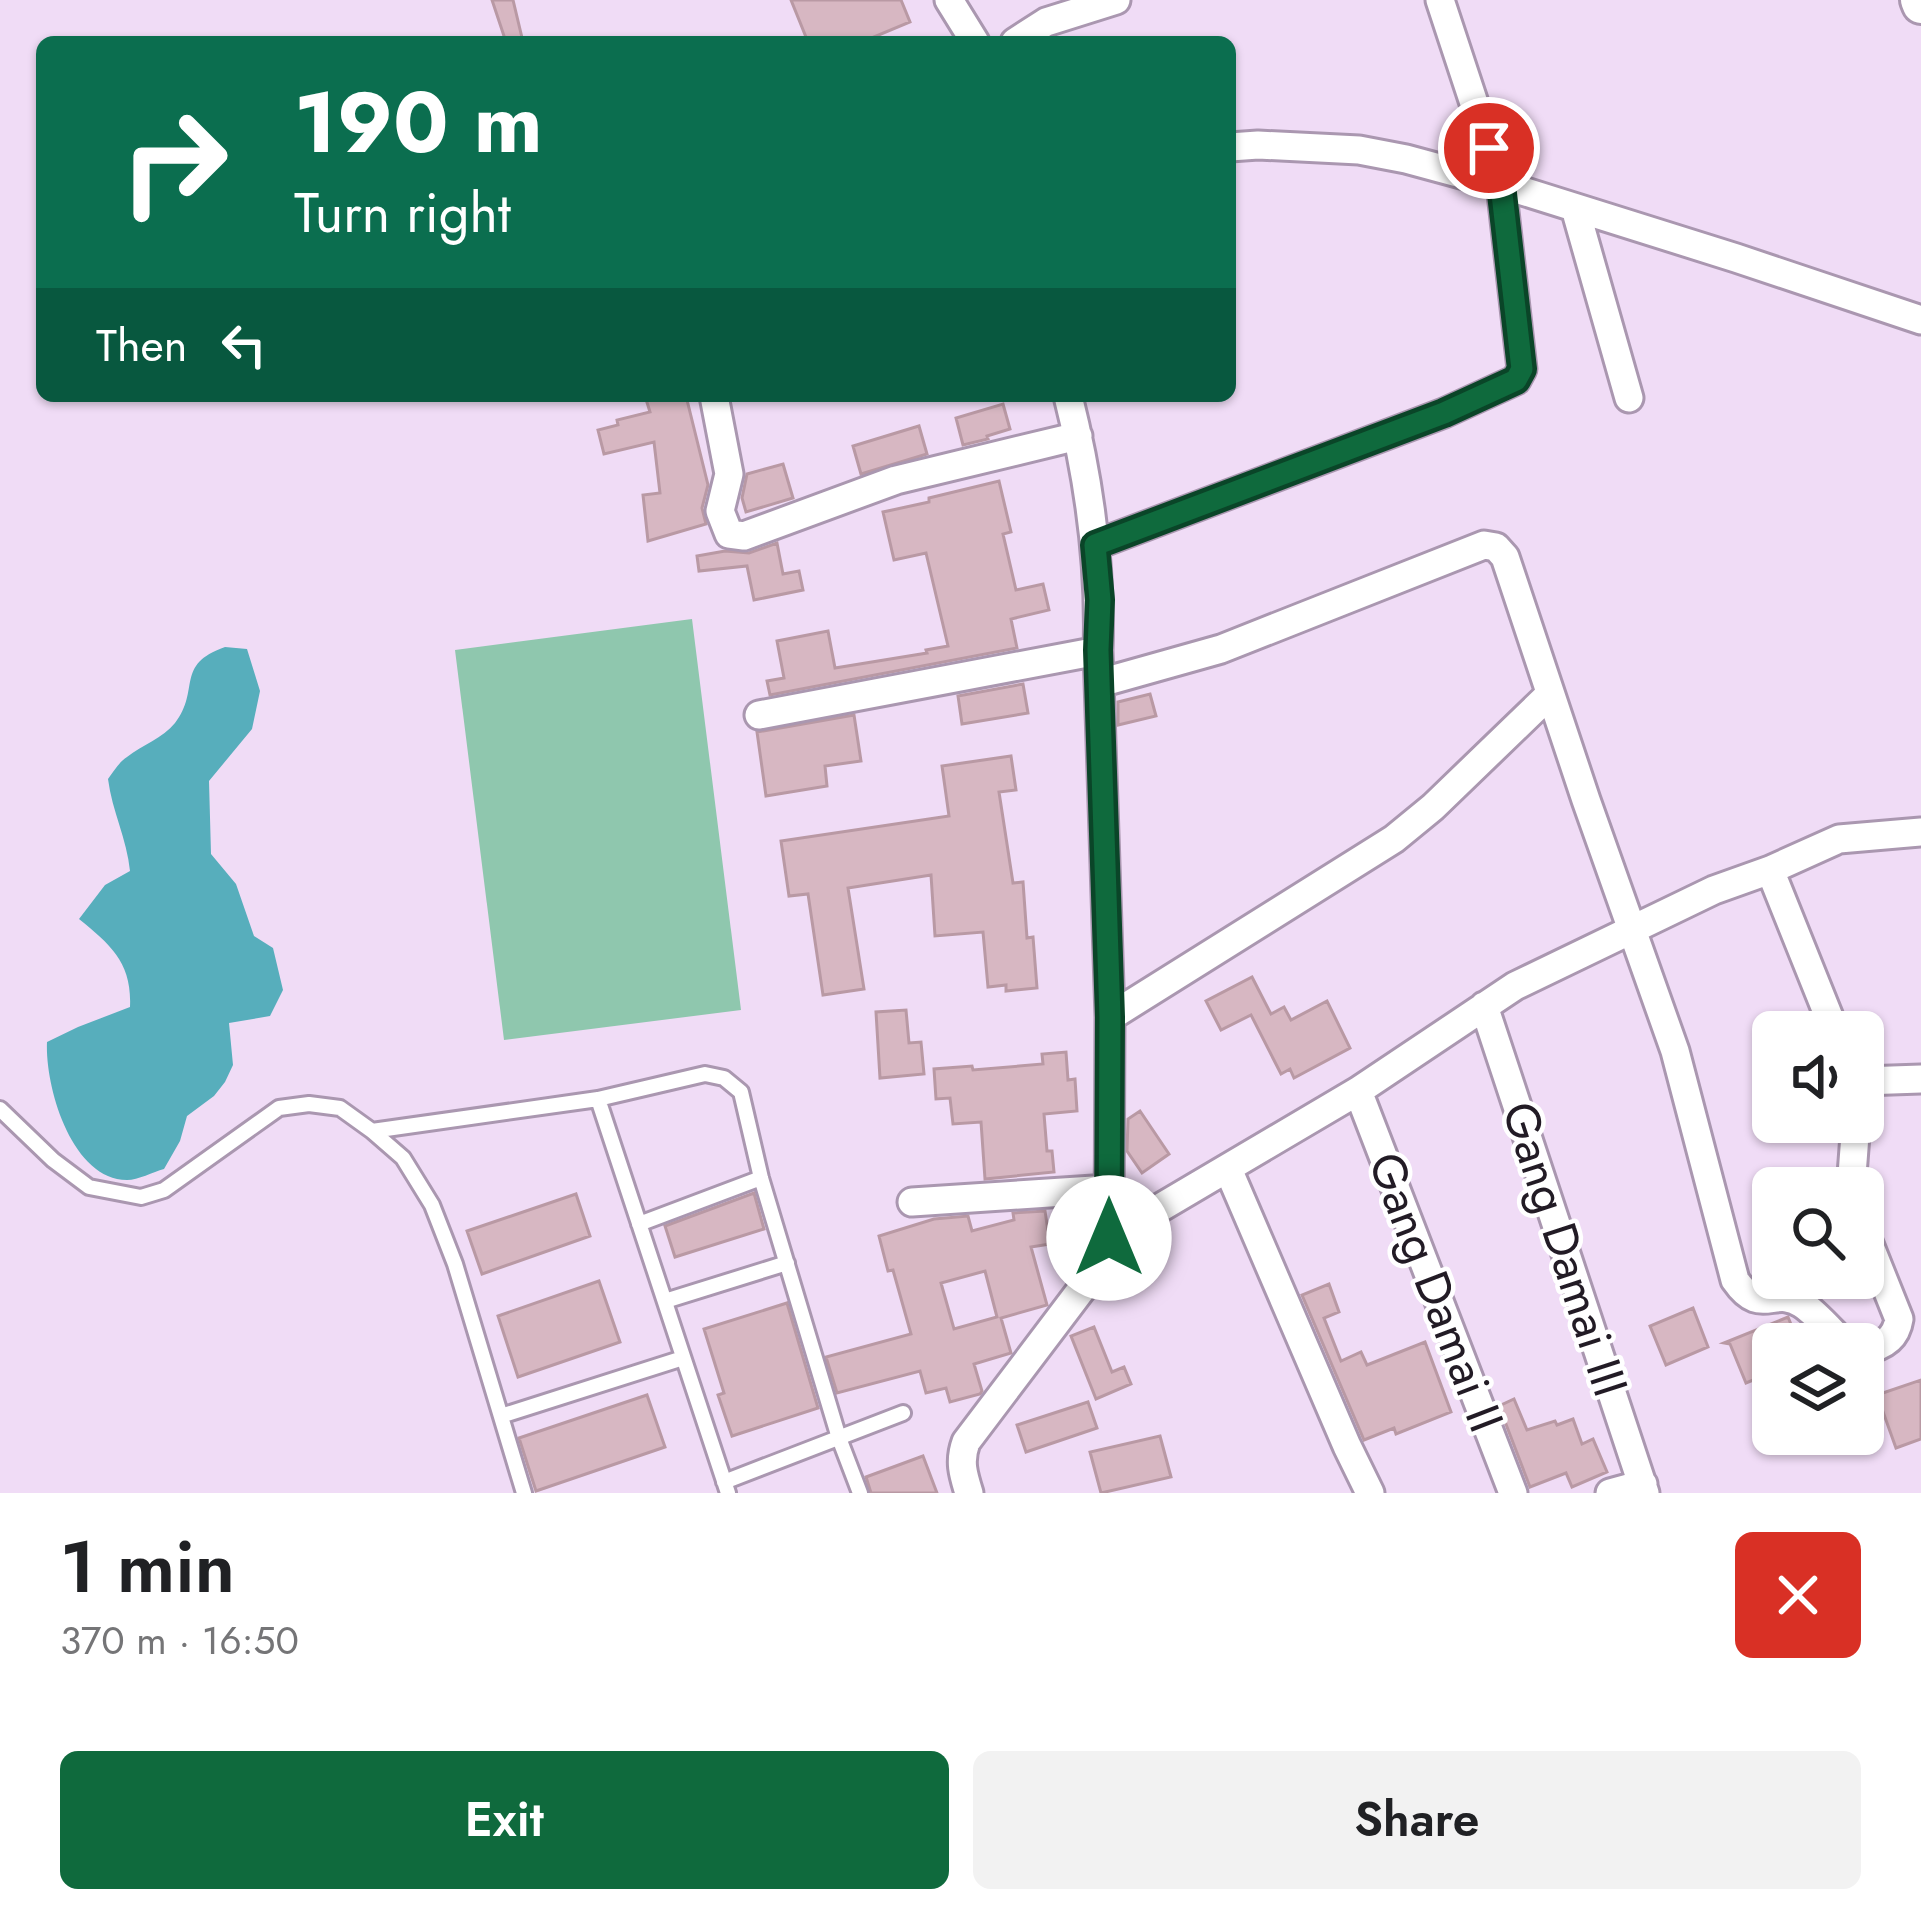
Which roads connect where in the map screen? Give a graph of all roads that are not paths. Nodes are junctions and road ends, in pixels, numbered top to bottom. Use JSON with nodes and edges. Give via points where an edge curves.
{"nodes":[{"id":1,"x":949,"y":0,"type":"edge"},
{"id":2,"x":1116,"y":0,"type":"edge"},
{"id":3,"x":1440,"y":0,"type":"edge"},
{"id":4,"x":971,"y":36,"type":"edge"},
{"id":5,"x":1024,"y":36,"type":"edge"},
{"id":6,"x":1236,"y":147,"type":"edge"},
{"id":7,"x":1501,"y":185,"type":"junction"},
{"id":8,"x":1575,"y":208,"type":"junction"},
{"id":9,"x":1921,"y":320,"type":"edge"},
{"id":10,"x":1629,"y":398,"type":"dead end"},
{"id":11,"x":715,"y":402,"type":"edge"},
{"id":12,"x":1070,"y":402,"type":"edge"},
{"id":13,"x":1078,"y":436,"type":"junction"},
{"id":14,"x":1095,"y":545,"type":"junction"},
{"id":15,"x":1098,"y":650,"type":"junction"},
{"id":16,"x":1100,"y":683,"type":"junction"},
{"id":17,"x":1550,"y":694,"type":"junction"},
{"id":18,"x":759,"y":715,"type":"dead end"},
{"id":19,"x":1921,"y":832,"type":"edge"},
{"id":20,"x":1770,"y":870,"type":"junction"},
{"id":21,"x":1632,"y":932,"type":"junction"},
{"id":22,"x":1484,"y":1006,"type":"junction"},
{"id":23,"x":1827,"y":1011,"type":"edge"},
{"id":24,"x":1110,"y":1017,"type":"junction"},
{"id":25,"x":1921,"y":1078,"type":"edge"},
{"id":26,"x":1884,"y":1081,"type":"edge"},
{"id":27,"x":1358,"y":1091,"type":"junction"},
{"id":28,"x":598,"y":1100,"type":"junction"},
{"id":29,"x":0,"y":1109,"type":"edge"},
{"id":30,"x":372,"y":1131,"type":"junction"},
{"id":31,"x":1228,"y":1169,"type":"junction"},
{"id":32,"x":761,"y":1178,"type":"junction"},
{"id":33,"x":1109,"y":1190,"type":"junction"},
{"id":34,"x":912,"y":1202,"type":"dead end"},
{"id":35,"x":639,"y":1224,"type":"junction"},
{"id":36,"x":1109,"y":1238,"type":"junction"},
{"id":37,"x":787,"y":1263,"type":"junction"},
{"id":38,"x":1884,"y":1274,"type":"edge"},
{"id":39,"x":664,"y":1300,"type":"junction"},
{"id":40,"x":1909,"y":1314,"type":"edge"},
{"id":41,"x":1822,"y":1323,"type":"edge"},
{"id":42,"x":1884,"y":1342,"type":"edge"},
{"id":43,"x":683,"y":1358,"type":"junction"},
{"id":44,"x":903,"y":1413,"type":"dead end"},
{"id":45,"x":501,"y":1416,"type":"junction"},
{"id":46,"x":839,"y":1438,"type":"junction"},
{"id":47,"x":726,"y":1488,"type":"edge"},
{"id":48,"x":1644,"y":1489,"type":"edge"},
{"id":49,"x":524,"y":1493,"type":"edge"},
{"id":50,"x":860,"y":1493,"type":"edge"},
{"id":51,"x":969,"y":1493,"type":"edge"},
{"id":52,"x":1370,"y":1493,"type":"edge"},
{"id":53,"x":1514,"y":1493,"type":"edge"},
{"id":54,"x":1610,"y":1493,"type":"edge"}],
"edges":[{"from":1,"to":4,"type":"street"},
{"from":2,"to":5,"type":"street"},
{"from":3,"to":7,"type":"street"},
{"from":6,"to":7,"type":"street","via":[[1359,150]]},
{"from":7,"to":8,"type":"street"},
{"from":7,"to":14,"type":"street","via":[[1522,369],[1516,380]]},
{"from":8,"to":9,"type":"street"},
{"from":8,"to":10,"type":"street"},
{"from":11,"to":13,"type":"street","via":[[729,474],[720,511],[729,534],[744,536],[896,480]]},
{"from":12,"to":13,"type":"street"},
{"from":13,"to":14,"type":"street"},
{"from":14,"to":15,"type":"street"},
{"from":15,"to":16,"type":"street"},
{"from":15,"to":18,"type":"street"},
{"from":16,"to":17,"type":"street","via":[[1221,649],[1484,545],[1505,557]]},
{"from":16,"to":24,"type":"street"},
{"from":17,"to":21,"type":"street"},
{"from":17,"to":24,"type":"street","via":[[1394,838]]},
{"from":19,"to":20,"type":"street","via":[[1839,839]]},
{"from":20,"to":21,"type":"street"},
{"from":20,"to":23,"type":"street"},
{"from":21,"to":22,"type":"street"},
{"from":21,"to":41,"type":"street","via":[[1675,1051],[1735,1280],[1756,1301],[1802,1304]]},
{"from":22,"to":27,"type":"street"},
{"from":22,"to":48,"type":"street","name":"Gang Damai III"},
{"from":24,"to":33,"type":"street"},
{"from":25,"to":26,"type":"street"},
{"from":27,"to":31,"type":"street"},
{"from":27,"to":53,"type":"street","name":"Gang Damai II"},
{"from":28,"to":30,"type":"lane"},
{"from":28,"to":32,"type":"lane","via":[[705,1074],[724,1078],[741,1093]]},
{"from":28,"to":35,"type":"lane"},
{"from":29,"to":30,"type":"lane","via":[[89,1187],[141,1198],[279,1108],[340,1108]]},
{"from":30,"to":45,"type":"lane","via":[[403,1158],[432,1205]]},
{"from":31,"to":36,"type":"street"},
{"from":31,"to":52,"type":"street"},
{"from":32,"to":35,"type":"lane"},
{"from":32,"to":37,"type":"lane"},
{"from":33,"to":34,"type":"street"},
{"from":33,"to":36,"type":"street"},
{"from":35,"to":39,"type":"lane"},
{"from":36,"to":51,"type":"street","via":[[1084,1286],[966,1442]]},
{"from":37,"to":39,"type":"lane"},
{"from":37,"to":46,"type":"lane"},
{"from":38,"to":40,"type":"street"},
{"from":39,"to":43,"type":"lane"},
{"from":40,"to":42,"type":"street"},
{"from":43,"to":45,"type":"lane"},
{"from":43,"to":47,"type":"lane"},
{"from":44,"to":46,"type":"lane"},
{"from":45,"to":49,"type":"lane"},
{"from":46,"to":47,"type":"lane"},
{"from":46,"to":50,"type":"lane"},
{"from":48,"to":54,"type":"street"}]}
